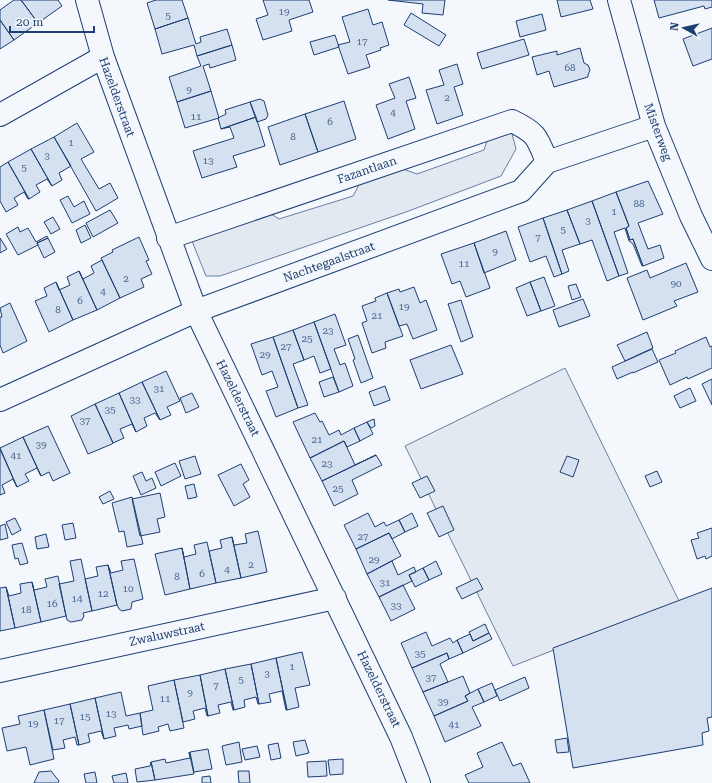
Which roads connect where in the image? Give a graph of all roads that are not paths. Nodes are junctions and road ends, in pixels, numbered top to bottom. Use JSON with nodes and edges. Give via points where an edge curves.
{"nodes":[{"id":1,"x":87,"y":0,"type":"edge"},
{"id":2,"x":619,"y":0,"type":"edge"},
{"id":3,"x":103,"y":57,"type":"junction"},
{"id":4,"x":0,"y":115,"type":"edge"},
{"id":5,"x":654,"y":126,"type":"junction"},
{"id":6,"x":547,"y":162,"type":"junction"},
{"id":7,"x":168,"y":238,"type":"junction"},
{"id":8,"x":712,"y":259,"type":"edge"},
{"id":9,"x":196,"y":311,"type":"junction"},
{"id":10,"x":0,"y":400,"type":"edge"},
{"id":11,"x":335,"y":598,"type":"junction"},
{"id":12,"x":0,"y":671,"type":"edge"},
{"id":13,"x":419,"y":783,"type":"edge"}],
"edges":[{"from":1,"to":3,"type":"street","name":"Hazelderstraat"},
{"from":2,"to":5,"type":"street","name":"Misterweg"},
{"from":3,"to":4,"type":"street"},
{"from":3,"to":7,"type":"street","name":"Hazelderstraat"},
{"from":5,"to":6,"type":"street","name":"Nachtegaalstraat"},
{"from":5,"to":8,"type":"street","name":"Misterweg","via":[[691,216]]},
{"from":6,"to":7,"type":"street","name":"Fazantlaan","via":[[537,137],[512,121]]},
{"from":6,"to":9,"type":"street","name":"Nachtegaalstraat","via":[[521,191]]},
{"from":7,"to":9,"type":"street","name":"Hazelderstraat"},
{"from":9,"to":10,"type":"street","name":"Nachtegaalstraat"},
{"from":9,"to":11,"type":"street","name":"Hazelderstraat"},
{"from":11,"to":12,"type":"street","name":"Zwaluwstraat"},
{"from":11,"to":13,"type":"street","name":"Hazelderstraat","via":[[401,736]]}]}
